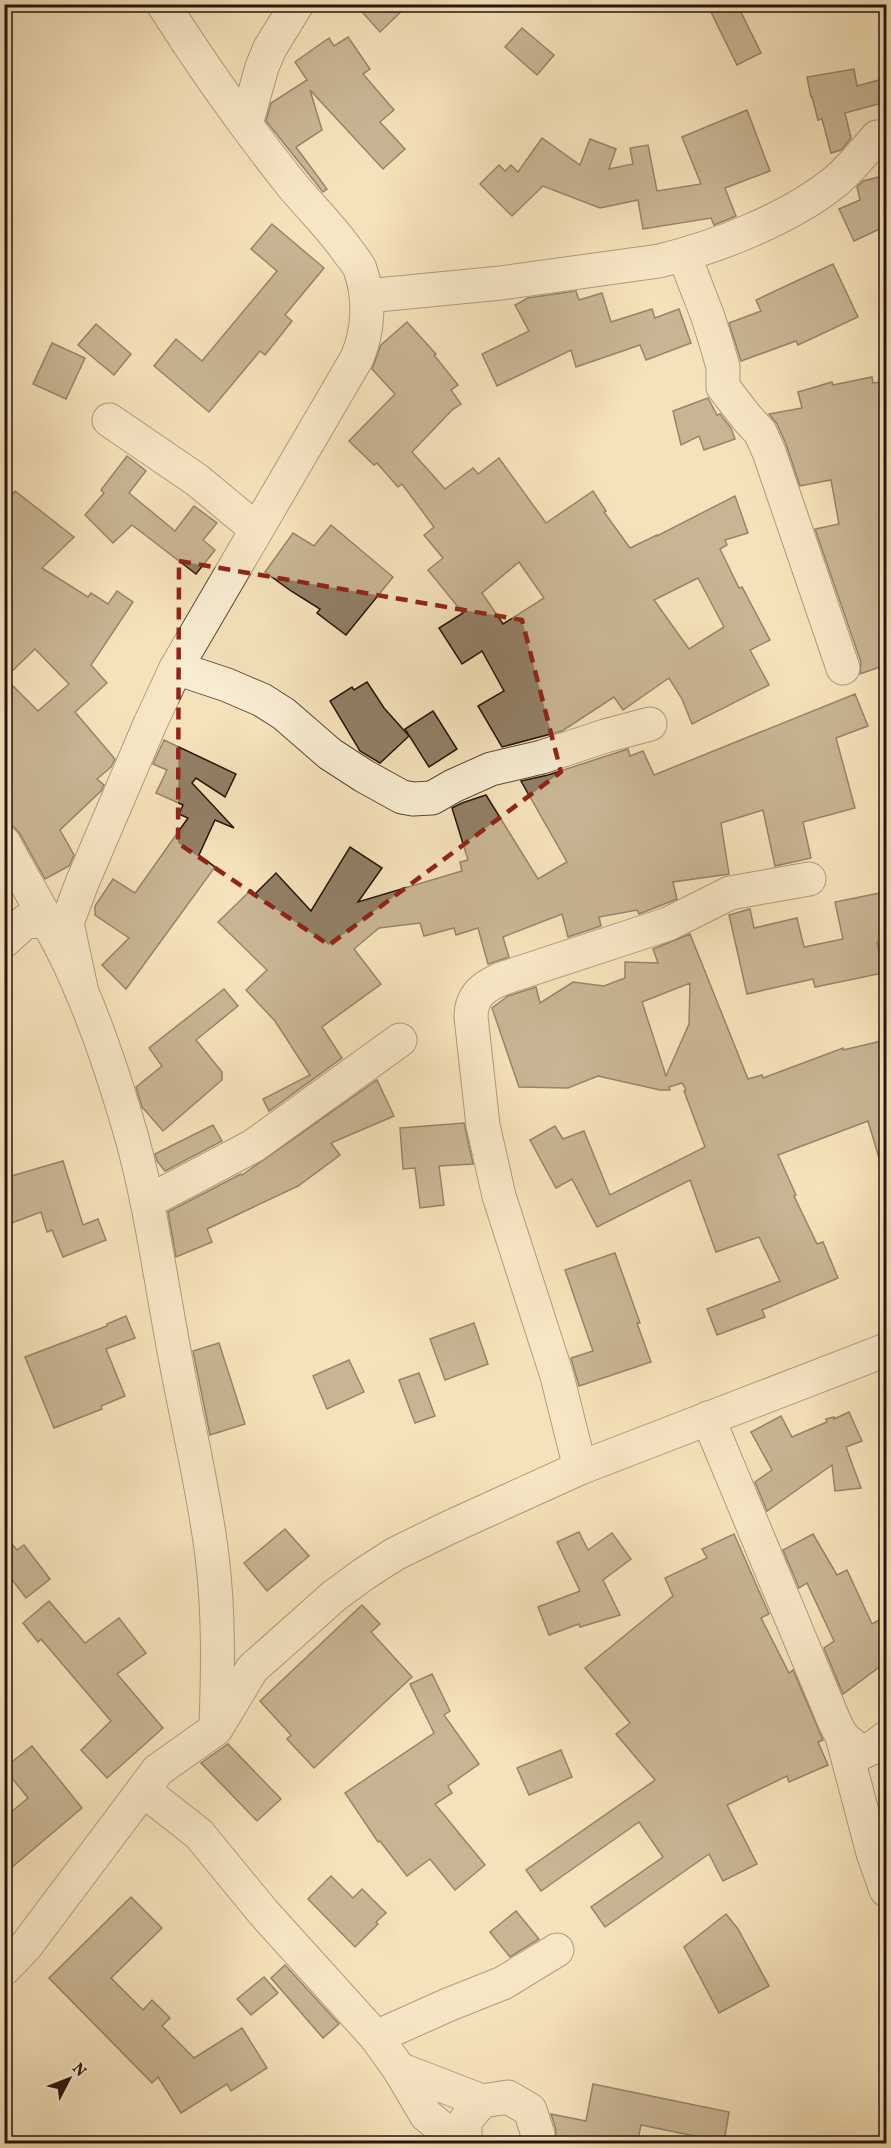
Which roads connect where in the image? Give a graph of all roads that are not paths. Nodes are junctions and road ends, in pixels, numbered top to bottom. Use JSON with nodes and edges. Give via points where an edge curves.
{"nodes":[{"id":1,"x":163,"y":4,"type":"edge"},
{"id":2,"x":297,"y":4,"type":"edge"},
{"id":3,"x":246,"y":124,"type":"junction"},
{"id":4,"x":877,"y":137,"type":"dead end"},
{"id":5,"x":684,"y":255,"type":"junction"},
{"id":6,"x":367,"y":296,"type":"junction"},
{"id":7,"x":109,"y":420,"type":"dead end"},
{"id":8,"x":256,"y":529,"type":"junction"},
{"id":9,"x":176,"y":668,"type":"junction"},
{"id":10,"x":843,"y":668,"type":"dead end"},
{"id":11,"x":650,"y":724,"type":"dead end"},
{"id":12,"x":4,"y":843,"type":"edge"},
{"id":13,"x":809,"y":879,"type":"dead end"},
{"id":14,"x":58,"y":924,"type":"junction"},
{"id":15,"x":4,"y":941,"type":"edge"},
{"id":16,"x":400,"y":1040,"type":"dead end"},
{"id":17,"x":147,"y":1202,"type":"junction"},
{"id":18,"x":886,"y":1350,"type":"edge"},
{"id":19,"x":708,"y":1418,"type":"junction"},
{"id":20,"x":580,"y":1468,"type":"junction"},
{"id":21,"x":216,"y":1729,"type":"junction"},
{"id":22,"x":842,"y":1736,"type":"junction"},
{"id":23,"x":886,"y":1738,"type":"edge"},
{"id":24,"x":143,"y":1790,"type":"junction"},
{"id":25,"x":886,"y":1890,"type":"edge"},
{"id":26,"x":557,"y":1950,"type":"dead end"},
{"id":27,"x":4,"y":1969,"type":"edge"},
{"id":28,"x":376,"y":2037,"type":"junction"},
{"id":29,"x":399,"y":2068,"type":"junction"},
{"id":30,"x":482,"y":2101,"type":"junction"},
{"id":31,"x":463,"y":2144,"type":"edge"},
{"id":32,"x":535,"y":2144,"type":"edge"}],
"edges":[{"from":1,"to":3,"type":"street"},
{"from":2,"to":3,"type":"street","via":[[270,48]]},
{"from":3,"to":6,"type":"street","via":[[292,185],[333,230],[359,267]]},
{"from":4,"to":5,"type":"street","via":[[836,180],[802,204]]},
{"from":5,"to":6,"type":"street","via":[[501,283]]},
{"from":5,"to":10,"type":"street","via":[[717,346],[723,387],[760,432],[769,452]]},
{"from":6,"to":8,"type":"street","via":[[364,343],[357,358]]},
{"from":7,"to":8,"type":"street","via":[[197,480]]},
{"from":8,"to":9,"type":"street"},
{"from":9,"to":11,"type":"street","via":[[262,700],[330,754],[413,800],[432,798],[491,768],[542,758]]},
{"from":9,"to":14,"type":"street","via":[[82,883]]},
{"from":12,"to":14,"type":"street","via":[[28,888]]},
{"from":13,"to":20,"type":"street","via":[[730,893],[668,924],[501,979],[487,986],[472,1002],[483,1125],[499,1196],[557,1376]]},
{"from":14,"to":15,"type":"street","via":[[26,921]]},
{"from":14,"to":17,"type":"street","via":[[128,1122]]},
{"from":16,"to":17,"type":"street","via":[[253,1146]]},
{"from":17,"to":21,"type":"street","via":[[212,1556]]},
{"from":18,"to":19,"type":"street"},
{"from":19,"to":20,"type":"street"},
{"from":19,"to":22,"type":"street"},
{"from":20,"to":21,"type":"street","via":[[395,1554],[364,1574],[252,1669]]},
{"from":21,"to":24,"type":"street","via":[[158,1770]]},
{"from":22,"to":23,"type":"street","via":[[861,1753]]},
{"from":22,"to":25,"type":"street"},
{"from":24,"to":27,"type":"street","via":[[26,1946]]},
{"from":24,"to":28,"type":"street","via":[[200,1834]]},
{"from":26,"to":28,"type":"street","via":[[503,1983]]},
{"from":28,"to":29,"type":"street"},
{"from":29,"to":30,"type":"street"},
{"from":29,"to":31,"type":"street","via":[[426,2115]]},
{"from":30,"to":31,"type":"street","via":[[465,2121]]},
{"from":30,"to":32,"type":"street","via":[[508,2097],[530,2110],[538,2135]]}]}
